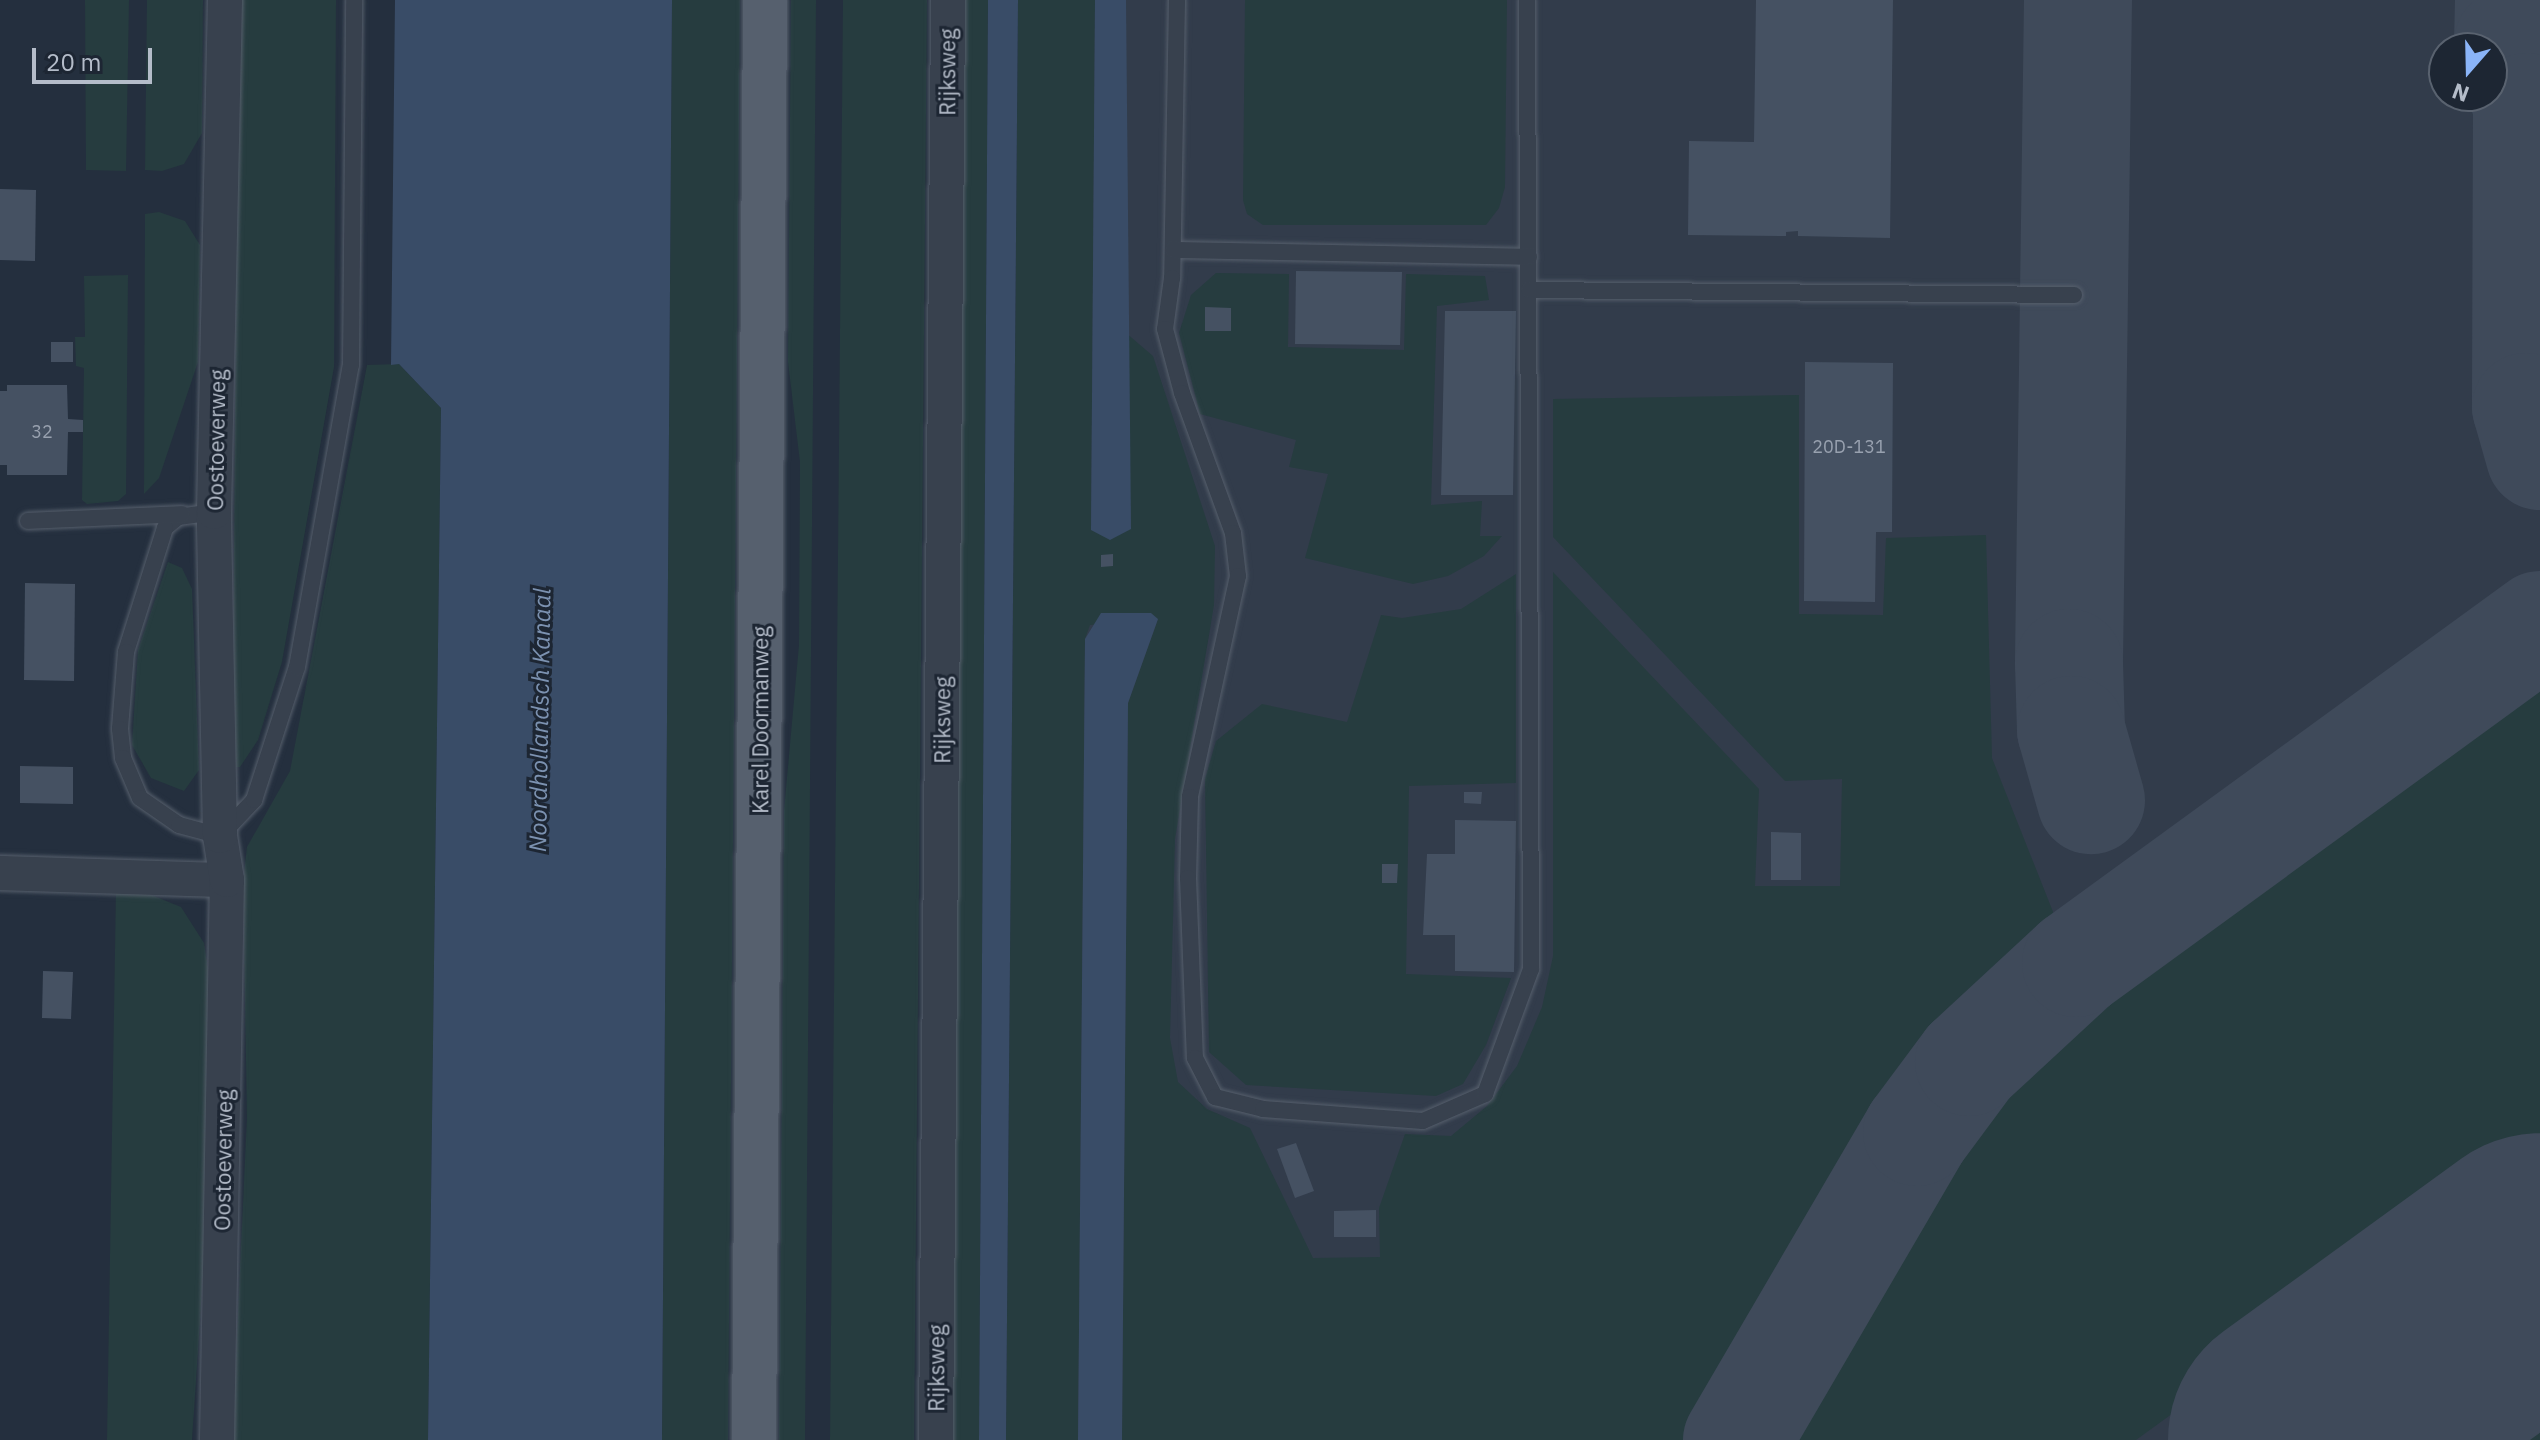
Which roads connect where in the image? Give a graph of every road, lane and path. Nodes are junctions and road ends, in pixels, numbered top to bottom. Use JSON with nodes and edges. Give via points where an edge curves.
{"nodes":[{"id":1,"x":225,"y":0,"type":"edge"},
{"id":2,"x":354,"y":0,"type":"edge"},
{"id":3,"x":765,"y":0,"type":"edge"},
{"id":4,"x":948,"y":0,"type":"edge"},
{"id":5,"x":1177,"y":0,"type":"edge"},
{"id":6,"x":1527,"y":0,"type":"edge"},
{"id":7,"x":1173,"y":250,"type":"junction"},
{"id":8,"x":1529,"y":257,"type":"junction"},
{"id":9,"x":1529,"y":290,"type":"junction"},
{"id":10,"x":2074,"y":295,"type":"dead end"},
{"id":11,"x":203,"y":512,"type":"junction"},
{"id":12,"x":28,"y":521,"type":"dead end"},
{"id":13,"x":220,"y":836,"type":"junction"},
{"id":14,"x":0,"y":873,"type":"edge"},
{"id":15,"x":227,"y":880,"type":"junction"},
{"id":16,"x":217,"y":1440,"type":"edge"},
{"id":17,"x":754,"y":1440,"type":"edge"},
{"id":18,"x":936,"y":1440,"type":"edge"}],
"edges":[{"from":1,"to":11,"type":"street","name":"Oostoeverweg"},
{"from":2,"to":13,"type":"lane","via":[[351,365],[297,667],[254,800]]},
{"from":3,"to":17,"type":"main road","name":"Karel Doormanweg"},
{"from":4,"to":18,"type":"street","name":"Rijksweg"},
{"from":5,"to":7,"type":"lane"},
{"from":6,"to":8,"type":"lane"},
{"from":7,"to":8,"type":"lane"},
{"from":7,"to":9,"type":"lane","via":[[1165,329],[1182,393],[1233,533],[1238,576],[1190,797],[1195,1058],[1215,1097],[1263,1109],[1423,1121],[1485,1094],[1515,1022],[1531,969]]},
{"from":8,"to":9,"type":"lane"},
{"from":9,"to":10,"type":"lane"},
{"from":11,"to":12,"type":"lane"},
{"from":11,"to":13,"type":"street","name":"Oostoeverweg"},
{"from":11,"to":13,"type":"lane","via":[[165,528],[126,652],[120,729],[126,769],[140,798],[179,825]]},
{"from":13,"to":15,"type":"street","name":"Oostoeverweg"},
{"from":14,"to":15,"type":"street"},
{"from":15,"to":16,"type":"street","name":"Oostoeverweg"}]}
